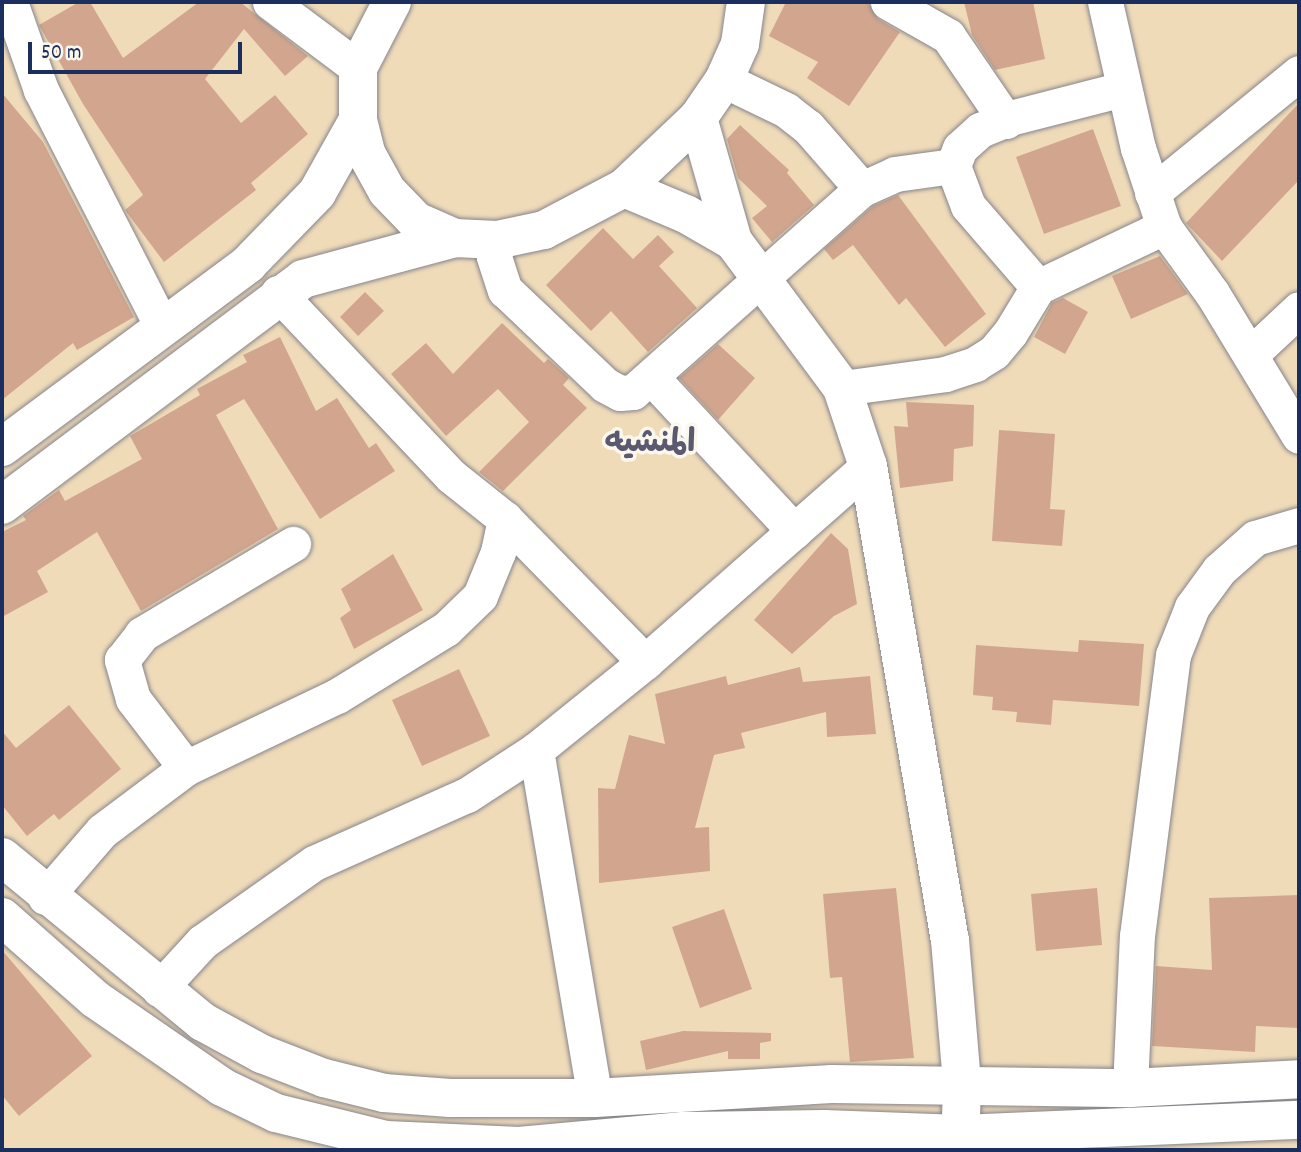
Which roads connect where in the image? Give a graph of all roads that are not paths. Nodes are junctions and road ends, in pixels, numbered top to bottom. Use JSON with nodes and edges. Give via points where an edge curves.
{"nodes":[{"id":1,"x":270,"y":2,"type":"edge"},
{"id":2,"x":391,"y":2,"type":"edge"},
{"id":3,"x":746,"y":2,"type":"edge"},
{"id":4,"x":888,"y":2,"type":"edge"},
{"id":5,"x":1105,"y":2,"type":"edge"},
{"id":6,"x":16,"y":5,"type":"edge"},
{"id":7,"x":358,"y":68,"type":"junction"},
{"id":8,"x":1299,"y":74,"type":"edge"},
{"id":9,"x":724,"y":80,"type":"junction"},
{"id":10,"x":1123,"y":89,"type":"junction"},
{"id":11,"x":698,"y":118,"type":"junction"},
{"id":12,"x":358,"y":120,"type":"junction"},
{"id":13,"x":1006,"y":121,"type":"junction"},
{"id":14,"x":953,"y":166,"type":"junction"},
{"id":15,"x":624,"y":188,"type":"junction"},
{"id":16,"x":862,"y":189,"type":"junction"},
{"id":17,"x":1152,"y":193,"type":"junction"},
{"id":18,"x":1164,"y":227,"type":"junction"},
{"id":19,"x":455,"y":238,"type":"junction"},
{"id":20,"x":497,"y":240,"type":"junction"},
{"id":21,"x":733,"y":241,"type":"junction"},
{"id":22,"x":760,"y":277,"type":"junction"},
{"id":23,"x":1038,"y":288,"type":"junction"},
{"id":24,"x":278,"y":293,"type":"junction"},
{"id":25,"x":1299,"y":309,"type":"edge"},
{"id":26,"x":161,"y":325,"type":"junction"},
{"id":27,"x":1250,"y":355,"type":"junction"},
{"id":28,"x":652,"y":378,"type":"junction"},
{"id":29,"x":842,"y":388,"type":"junction"},
{"id":30,"x":1299,"y":436,"type":"edge"},
{"id":31,"x":2,"y":447,"type":"edge"},
{"id":32,"x":868,"y":466,"type":"junction"},
{"id":33,"x":2,"y":505,"type":"edge"},
{"id":34,"x":505,"y":519,"type":"junction"},
{"id":35,"x":1299,"y":525,"type":"edge"},
{"id":36,"x":794,"y":531,"type":"junction"},
{"id":37,"x":293,"y":544,"type":"dead end"},
{"id":38,"x":645,"y":662,"type":"junction"},
{"id":39,"x":536,"y":750,"type":"junction"},
{"id":40,"x":186,"y":768,"type":"junction"},
{"id":41,"x":2,"y":858,"type":"edge"},
{"id":42,"x":45,"y":897,"type":"junction"},
{"id":43,"x":3,"y":919,"type":"edge"},
{"id":44,"x":159,"y":989,"type":"junction"},
{"id":45,"x":1299,"y":1079,"type":"edge"},
{"id":46,"x":962,"y":1084,"type":"junction"},
{"id":47,"x":1130,"y":1088,"type":"junction"},
{"id":48,"x":595,"y":1098,"type":"junction"},
{"id":49,"x":1299,"y":1120,"type":"edge"},
{"id":50,"x":961,"y":1142,"type":"edge"}],
"edges":[{"from":1,"to":7,"type":"street"},
{"from":2,"to":7,"type":"main road"},
{"from":3,"to":9,"type":"main road","via":[[740,44]]},
{"from":4,"to":13,"type":"street","via":[[948,36]]},
{"from":5,"to":10,"type":"street"},
{"from":6,"to":26,"type":"street","via":[[41,90]]},
{"from":7,"to":12,"type":"main road"},
{"from":8,"to":17,"type":"street"},
{"from":9,"to":11,"type":"main road"},
{"from":9,"to":16,"type":"street","via":[[786,110],[808,127]]},
{"from":10,"to":13,"type":"street","via":[[1050,105]]},
{"from":10,"to":17,"type":"street"},
{"from":11,"to":15,"type":"main road"},
{"from":11,"to":21,"type":"main road"},
{"from":12,"to":19,"type":"main road","via":[[366,153],[387,191],[416,221]]},
{"from":12,"to":26,"type":"main road","via":[[317,193],[290,223],[248,264]]},
{"from":13,"to":14,"type":"street","via":[[980,130],[960,148]]},
{"from":14,"to":16,"type":"street","via":[[895,174]]},
{"from":14,"to":23,"type":"street","via":[[968,206]]},
{"from":15,"to":20,"type":"main road","via":[[544,230]]},
{"from":15,"to":21,"type":"main road","via":[[686,214]]},
{"from":16,"to":22,"type":"street"},
{"from":17,"to":18,"type":"street"},
{"from":18,"to":23,"type":"street"},
{"from":18,"to":27,"type":"street"},
{"from":19,"to":20,"type":"main road"},
{"from":19,"to":24,"type":"main road","via":[[318,272]]},
{"from":20,"to":28,"type":"street","via":[[494,257],[505,290],[605,385],[621,393],[633,392]]},
{"from":21,"to":22,"type":"main road"},
{"from":22,"to":28,"type":"street"},
{"from":22,"to":29,"type":"main road"},
{"from":23,"to":29,"type":"street","via":[[1010,333],[994,352],[975,364],[945,374]]},
{"from":24,"to":33,"type":"main road"},
{"from":24,"to":34,"type":"street","via":[[451,476]]},
{"from":25,"to":27,"type":"street"},
{"from":26,"to":31,"type":"main road"},
{"from":27,"to":30,"type":"street"},
{"from":28,"to":36,"type":"street"},
{"from":29,"to":32,"type":"main road"},
{"from":32,"to":36,"type":"street"},
{"from":32,"to":46,"type":"main road","via":[[950,940]]},
{"from":34,"to":38,"type":"street"},
{"from":34,"to":40,"type":"street","via":[[498,552],[480,596],[446,629],[337,696]]},
{"from":35,"to":47,"type":"street","via":[[1255,538],[1220,570],[1192,607],[1173,655],[1137,936]]},
{"from":36,"to":38,"type":"street"},
{"from":37,"to":40,"type":"street","via":[[142,634],[122,660],[134,699]]},
{"from":38,"to":39,"type":"street"},
{"from":39,"to":44,"type":"street","via":[[467,795],[314,863],[218,929]]},
{"from":39,"to":48,"type":"street"},
{"from":40,"to":42,"type":"street","via":[[102,831]]},
{"from":41,"to":42,"type":"main road"},
{"from":42,"to":44,"type":"main road"},
{"from":43,"to":50,"type":"main road","via":[[95,999],[176,1059],[276,1113],[328,1129],[386,1140],[519,1146],[683,1131],[824,1129]]},
{"from":44,"to":48,"type":"main road","via":[[203,1022],[262,1054],[384,1093]]},
{"from":45,"to":47,"type":"main road"},
{"from":46,"to":47,"type":"main road"},
{"from":46,"to":48,"type":"main road","via":[[832,1084]]},
{"from":46,"to":50,"type":"main road"},
{"from":49,"to":50,"type":"main road"}]}
